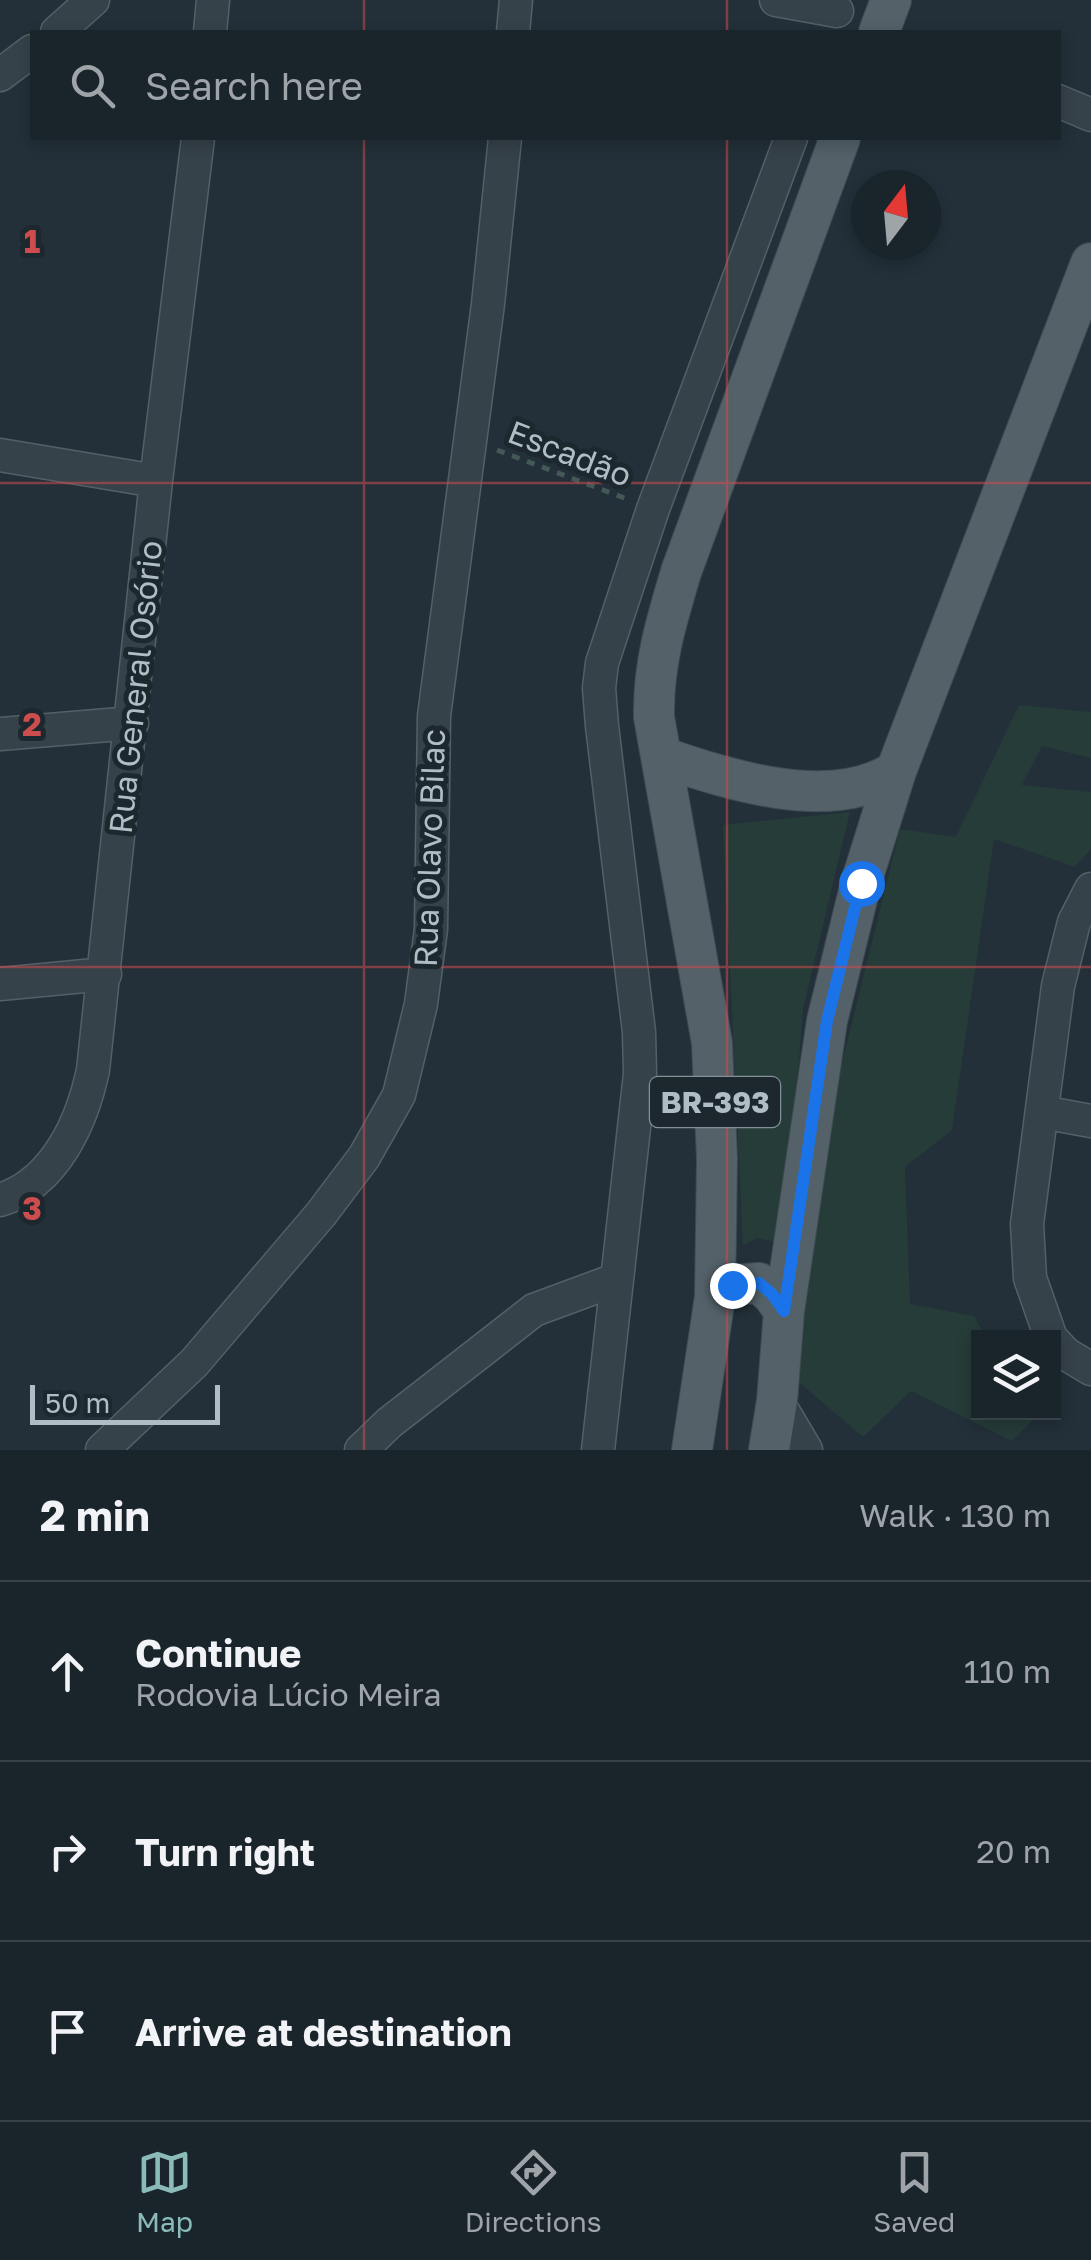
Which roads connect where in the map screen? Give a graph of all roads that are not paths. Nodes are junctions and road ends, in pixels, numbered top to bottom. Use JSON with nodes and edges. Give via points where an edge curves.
{"nodes":[{"id":1,"x":92,"y":0,"type":"edge"},
{"id":2,"x":213,"y":0,"type":"edge"},
{"id":3,"x":516,"y":0,"type":"edge"},
{"id":4,"x":776,"y":0,"type":"edge"},
{"id":5,"x":836,"y":15,"type":"edge"},
{"id":6,"x":60,"y":30,"type":"edge"},
{"id":7,"x":210,"y":30,"type":"edge"},
{"id":8,"x":513,"y":30,"type":"edge"},
{"id":9,"x":1061,"y":103,"type":"edge"},
{"id":10,"x":1091,"y":115,"type":"edge"},
{"id":11,"x":198,"y":140,"type":"edge"},
{"id":12,"x":505,"y":140,"type":"edge"},
{"id":13,"x":789,"y":140,"type":"edge"},
{"id":14,"x":839,"y":140,"type":"edge"},
{"id":15,"x":1091,"y":262,"type":"edge"},
{"id":16,"x":0,"y":455,"type":"edge"},
{"id":17,"x":156,"y":481,"type":"junction"},
{"id":18,"x":132,"y":722,"type":"junction"},
{"id":19,"x":0,"y":734,"type":"edge"},
{"id":20,"x":662,"y":757,"type":"junction"},
{"id":21,"x":896,"y":771,"type":"junction"},
{"id":22,"x":1091,"y":890,"type":"edge"},
{"id":23,"x":105,"y":974,"type":"junction"},
{"id":24,"x":0,"y":984,"type":"edge"},
{"id":25,"x":1042,"y":1112,"type":"junction"},
{"id":26,"x":1091,"y":1121,"type":"edge"},
{"id":27,"x":0,"y":1200,"type":"edge"},
{"id":28,"x":615,"y":1280,"type":"junction"},
{"id":29,"x":715,"y":1296,"type":"junction"},
{"id":30,"x":784,"y":1311,"type":"junction"},
{"id":31,"x":1068,"y":1352,"type":"edge"},
{"id":32,"x":777,"y":1401,"type":"junction"},
{"id":33,"x":102,"y":1450,"type":"edge"},
{"id":34,"x":361,"y":1450,"type":"edge"},
{"id":35,"x":598,"y":1450,"type":"edge"},
{"id":36,"x":692,"y":1450,"type":"edge"},
{"id":37,"x":769,"y":1450,"type":"edge"},
{"id":38,"x":806,"y":1450,"type":"edge"}],
"edges":[{"from":1,"to":6,"type":"street"},
{"from":2,"to":7,"type":"street"},
{"from":3,"to":8,"type":"street"},
{"from":4,"to":5,"type":"street"},
{"from":9,"to":10,"type":"street"},
{"from":11,"to":17,"type":"street","name":"Rua General Osório"},
{"from":12,"to":33,"type":"street","name":"Rua Olavo Bilac","via":[[434,716],[430,928],[421,1004],[399,1095],[321,1214],[194,1363]]},
{"from":13,"to":28,"type":"street","via":[[614,621],[599,688],[639,1032],[640,1074]]},
{"from":14,"to":20,"type":"main road","number":"BR-393","via":[[659,642],[654,699]]},
{"from":15,"to":21,"type":"main road","number":"BR-393"},
{"from":16,"to":17,"type":"street"},
{"from":17,"to":18,"type":"street","name":"Rua General Osório"},
{"from":18,"to":19,"type":"street"},
{"from":18,"to":23,"type":"street","name":"Rua General Osório"},
{"from":20,"to":21,"type":"main road","via":[[746,783],[829,790],[865,786]]},
{"from":20,"to":29,"type":"main road","number":"BR-393","via":[[712,1043]]},
{"from":21,"to":30,"type":"main road","number":"BR-393","via":[[827,1021]]},
{"from":22,"to":25,"type":"street","via":[[1074,922],[1058,986]]},
{"from":23,"to":24,"type":"street"},
{"from":23,"to":27,"type":"street","name":"Rua General Osório","via":[[85,1108],[41,1176]]},
{"from":25,"to":26,"type":"street"},
{"from":25,"to":31,"type":"street","via":[[1026,1244],[1030,1278]]},
{"from":28,"to":34,"type":"street","via":[[534,1310]]},
{"from":28,"to":35,"type":"street"},
{"from":29,"to":30,"type":"main road","via":[[732,1285],[759,1283]]},
{"from":29,"to":36,"type":"main road","number":"BR-393"},
{"from":30,"to":32,"type":"main road","number":"BR-393"},
{"from":32,"to":37,"type":"main road","number":"BR-393"},
{"from":32,"to":38,"type":"street"}]}
